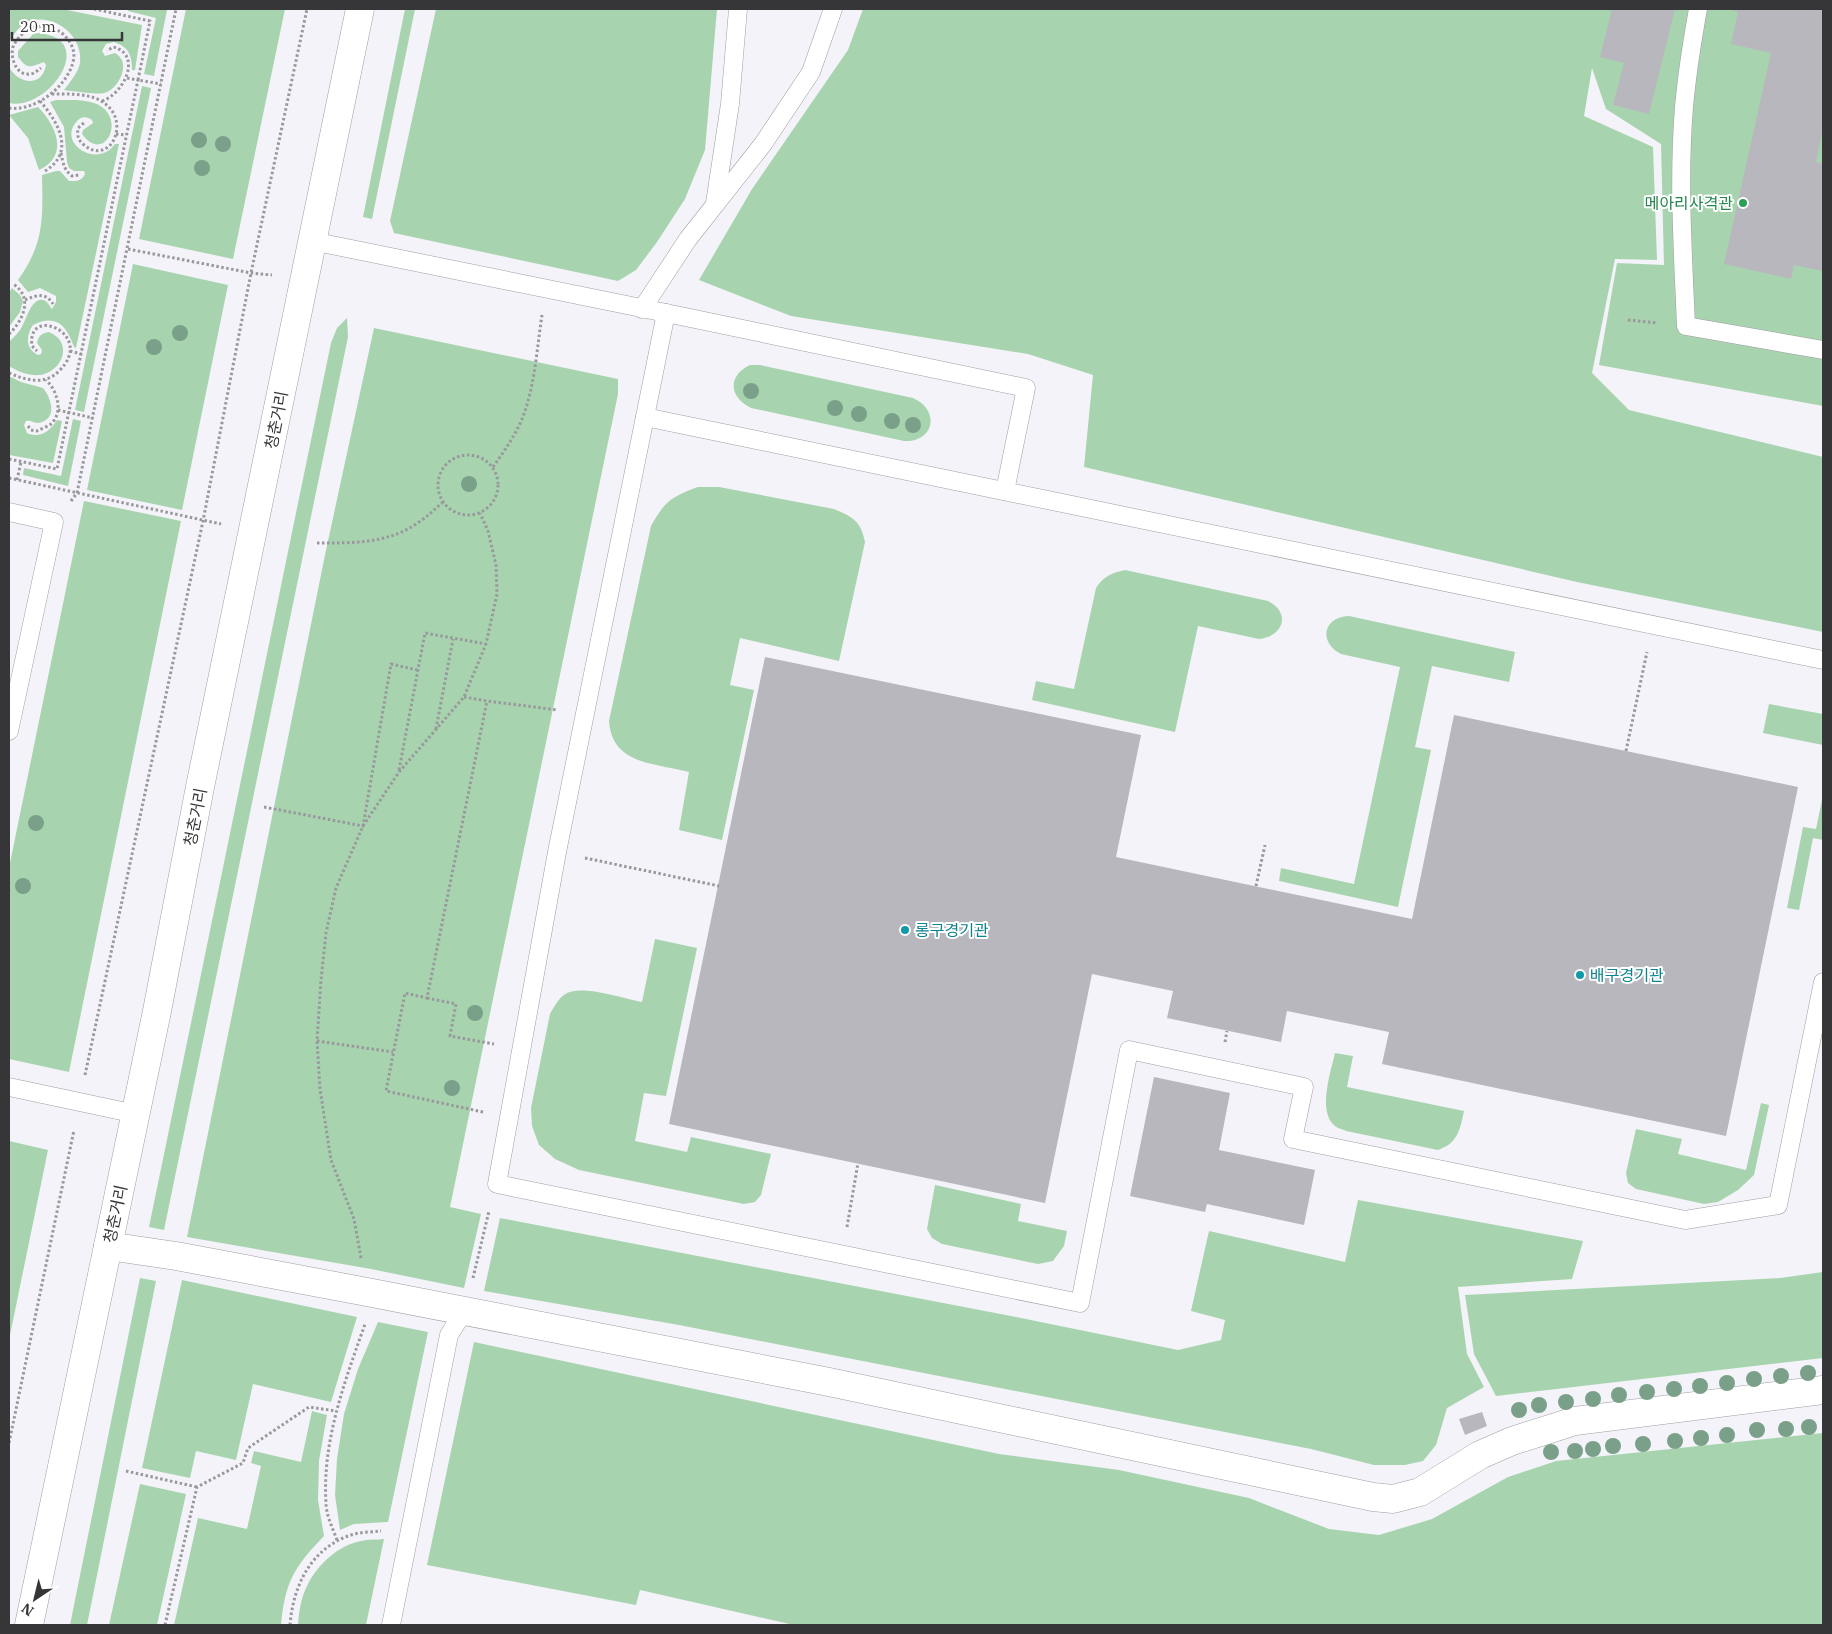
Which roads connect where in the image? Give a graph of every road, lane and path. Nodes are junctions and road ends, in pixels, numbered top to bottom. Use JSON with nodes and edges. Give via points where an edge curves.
{"nodes":[{"id":1,"x":94,"y":9,"type":"edge"},
{"id":2,"x":176,"y":9,"type":"edge"},
{"id":3,"x":307,"y":9,"type":"edge"},
{"id":4,"x":360,"y":9,"type":"edge"},
{"id":5,"x":738,"y":9,"type":"edge"},
{"id":6,"x":833,"y":9,"type":"edge"},
{"id":7,"x":1698,"y":9,"type":"edge"},
{"id":8,"x":107,"y":50,"type":"dead end"},
{"id":9,"x":42,"y":68,"type":"dead end"},
{"id":10,"x":127,"y":78,"type":"junction"},
{"id":11,"x":138,"y":80,"type":"junction"},
{"id":12,"x":161,"y":84,"type":"junction"},
{"id":13,"x":51,"y":94,"type":"junction"},
{"id":14,"x":40,"y":101,"type":"junction"},
{"id":15,"x":102,"y":101,"type":"junction"},
{"id":16,"x":9,"y":108,"type":"edge"},
{"id":17,"x":86,"y":122,"type":"dead end"},
{"id":18,"x":116,"y":134,"type":"junction"},
{"id":19,"x":126,"y":135,"type":"junction"},
{"id":20,"x":61,"y":153,"type":"junction"},
{"id":21,"x":44,"y":171,"type":"dead end"},
{"id":22,"x":79,"y":175,"type":"dead end"},
{"id":23,"x":715,"y":204,"type":"junction"},
{"id":24,"x":312,"y":241,"type":"junction"},
{"id":25,"x":128,"y":249,"type":"junction"},
{"id":26,"x":251,"y":273,"type":"junction"},
{"id":27,"x":304,"y":277,"type":"junction"},
{"id":28,"x":12,"y":284,"type":"dead end"},
{"id":29,"x":546,"y":289,"type":"junction"},
{"id":30,"x":25,"y":300,"type":"junction"},
{"id":31,"x":53,"y":304,"type":"dead end"},
{"id":32,"x":642,"y":309,"type":"junction"},
{"id":33,"x":666,"y":314,"type":"junction"},
{"id":34,"x":1628,"y":320,"type":"dead end"},
{"id":35,"x":1659,"y":323,"type":"dead end"},
{"id":36,"x":9,"y":334,"type":"edge"},
{"id":37,"x":37,"y":350,"type":"dead end"},
{"id":38,"x":1823,"y":350,"type":"edge"},
{"id":39,"x":70,"y":351,"type":"junction"},
{"id":40,"x":81,"y":354,"type":"junction"},
{"id":41,"x":9,"y":373,"type":"edge"},
{"id":42,"x":46,"y":380,"type":"junction"},
{"id":43,"x":58,"y":410,"type":"junction"},
{"id":44,"x":69,"y":412,"type":"junction"},
{"id":45,"x":92,"y":418,"type":"junction"},
{"id":46,"x":645,"y":418,"type":"junction"},
{"id":47,"x":28,"y":426,"type":"dead end"},
{"id":48,"x":9,"y":460,"type":"edge"},
{"id":49,"x":21,"y":462,"type":"junction"},
{"id":50,"x":493,"y":467,"type":"junction"},
{"id":51,"x":9,"y":478,"type":"edge"},
{"id":52,"x":17,"y":480,"type":"junction"},
{"id":53,"x":1005,"y":491,"type":"junction"},
{"id":54,"x":76,"y":494,"type":"junction"},
{"id":55,"x":443,"y":502,"type":"junction"},
{"id":56,"x":9,"y":512,"type":"edge"},
{"id":57,"x":480,"y":513,"type":"junction"},
{"id":58,"x":203,"y":521,"type":"junction"},
{"id":59,"x":254,"y":530,"type":"junction"},
{"id":60,"x":317,"y":543,"type":"dead end"},
{"id":61,"x":1652,"y":625,"type":"junction"},
{"id":62,"x":453,"y":639,"type":"junction"},
{"id":63,"x":486,"y":644,"type":"junction"},
{"id":64,"x":1823,"y":660,"type":"edge"},
{"id":65,"x":418,"y":670,"type":"junction"},
{"id":66,"x":464,"y":696,"type":"junction"},
{"id":67,"x":486,"y":701,"type":"junction"},
{"id":68,"x":585,"y":713,"type":"junction"},
{"id":69,"x":9,"y":731,"type":"edge"},
{"id":70,"x":435,"y":731,"type":"junction"},
{"id":71,"x":1626,"y":751,"type":"dead end"},
{"id":72,"x":399,"y":772,"type":"junction"},
{"id":73,"x":264,"y":807,"type":"dead end"},
{"id":74,"x":362,"y":826,"type":"junction"},
{"id":75,"x":1265,"y":846,"type":"dead end"},
{"id":76,"x":557,"y":852,"type":"junction"},
{"id":77,"x":719,"y":886,"type":"dead end"},
{"id":78,"x":1256,"y":886,"type":"dead end"},
{"id":79,"x":1823,"y":982,"type":"edge"},
{"id":80,"x":427,"y":998,"type":"junction"},
{"id":81,"x":318,"y":1041,"type":"junction"},
{"id":82,"x":521,"y":1049,"type":"junction"},
{"id":83,"x":393,"y":1052,"type":"junction"},
{"id":84,"x":9,"y":1087,"type":"edge"},
{"id":85,"x":80,"y":1102,"type":"junction"},
{"id":86,"x":136,"y":1114,"type":"junction"},
{"id":87,"x":509,"y":1117,"type":"junction"},
{"id":88,"x":858,"y":1164,"type":"dead end"},
{"id":89,"x":496,"y":1184,"type":"junction"},
{"id":90,"x":108,"y":1246,"type":"junction"},
{"id":91,"x":842,"y":1254,"type":"junction"},
{"id":92,"x":367,"y":1292,"type":"junction"},
{"id":93,"x":464,"y":1311,"type":"junction"},
{"id":94,"x":1823,"y":1390,"type":"edge"},
{"id":95,"x":336,"y":1411,"type":"junction"},
{"id":96,"x":9,"y":1443,"type":"edge"},
{"id":97,"x":126,"y":1472,"type":"dead end"},
{"id":98,"x":196,"y":1487,"type":"junction"},
{"id":99,"x":409,"y":1536,"type":"junction"},
{"id":100,"x":336,"y":1540,"type":"junction"},
{"id":101,"x":29,"y":1625,"type":"edge"},
{"id":102,"x":165,"y":1625,"type":"edge"},
{"id":103,"x":290,"y":1625,"type":"edge"},
{"id":104,"x":391,"y":1625,"type":"edge"}],
"edges":[{"from":1,"to":11,"type":"path","via":[[150,21]]},
{"from":2,"to":12,"type":"path"},
{"from":3,"to":26,"type":"path"},
{"from":4,"to":24,"type":"street","name":"청춘거리"},
{"from":5,"to":23,"type":"lane","via":[[730,104]]},
{"from":6,"to":23,"type":"lane","via":[[811,72],[762,144]]},
{"from":7,"to":38,"type":"lane","via":[[1687,74],[1681,166],[1686,326]]},
{"from":8,"to":10,"type":"path","via":[[118,48],[125,55]]},
{"from":9,"to":13,"type":"path","via":[[35,73],[21,72],[12,57],[19,38],[42,25],[62,33],[74,52],[70,71]]},
{"from":10,"to":11,"type":"path"},
{"from":10,"to":15,"type":"path","via":[[115,94]]},
{"from":11,"to":12,"type":"path"},
{"from":11,"to":19,"type":"path"},
{"from":12,"to":25,"type":"path"},
{"from":13,"to":14,"type":"path"},
{"from":13,"to":15,"type":"path"},
{"from":14,"to":16,"type":"path"},
{"from":14,"to":20,"type":"path","via":[[60,130]]},
{"from":15,"to":18,"type":"path","via":[[116,117]]},
{"from":17,"to":18,"type":"path","via":[[78,128],[78,139],[90,149],[106,148],[113,143]]},
{"from":18,"to":19,"type":"path"},
{"from":19,"to":40,"type":"path"},
{"from":20,"to":21,"type":"path"},
{"from":20,"to":22,"type":"path","via":[[67,172],[72,176]]},
{"from":23,"to":32,"type":"lane"},
{"from":24,"to":27,"type":"street","name":"청춘거리"},
{"from":24,"to":29,"type":"lane"},
{"from":25,"to":26,"type":"path"},
{"from":25,"to":45,"type":"path"},
{"from":26,"to":27,"type":"path"},
{"from":26,"to":58,"type":"path"},
{"from":27,"to":59,"type":"street","name":"청춘거리"},
{"from":28,"to":30,"type":"path","via":[[18,287]]},
{"from":29,"to":32,"type":"lane"},
{"from":29,"to":50,"type":"path","via":[[524,414]]},
{"from":30,"to":31,"type":"path","via":[[40,295],[46,296]]},
{"from":30,"to":36,"type":"path","via":[[24,313]]},
{"from":32,"to":33,"type":"lane"},
{"from":33,"to":46,"type":"lane"},
{"from":33,"to":53,"type":"lane","via":[[1026,388]]},
{"from":34,"to":35,"type":"path"},
{"from":37,"to":39,"type":"path","via":[[32,346],[33,331],[50,326],[67,337]]},
{"from":39,"to":40,"type":"path"},
{"from":39,"to":42,"type":"path","via":[[66,363]]},
{"from":40,"to":44,"type":"path"},
{"from":41,"to":42,"type":"path","via":[[26,380]]},
{"from":42,"to":43,"type":"path","via":[[56,395]]},
{"from":43,"to":44,"type":"path"},
{"from":43,"to":47,"type":"path","via":[[52,423],[45,428],[37,431]]},
{"from":44,"to":45,"type":"path"},
{"from":44,"to":49,"type":"path","via":[[56,469]]},
{"from":45,"to":54,"type":"path"},
{"from":46,"to":53,"type":"lane"},
{"from":46,"to":68,"type":"lane"},
{"from":48,"to":49,"type":"path"},
{"from":49,"to":52,"type":"path"},
{"from":50,"to":55,"type":"path","via":[[483,458],[470,454],[457,456],[445,464],[439,476],[438,490]]},
{"from":50,"to":57,"type":"path","via":[[498,493],[491,505]]},
{"from":51,"to":52,"type":"path"},
{"from":52,"to":54,"type":"path"},
{"from":53,"to":61,"type":"lane"},
{"from":54,"to":58,"type":"path"},
{"from":55,"to":57,"type":"path","via":[[454,512],[466,515]]},
{"from":55,"to":60,"type":"path","via":[[418,523],[391,536],[360,543]]},
{"from":56,"to":69,"type":"lane","via":[[54,522]]},
{"from":57,"to":63,"type":"path","via":[[496,565],[497,594]]},
{"from":58,"to":59,"type":"path"},
{"from":58,"to":85,"type":"path"},
{"from":59,"to":86,"type":"street","name":"청춘거리"},
{"from":61,"to":64,"type":"lane"},
{"from":61,"to":71,"type":"path"},
{"from":62,"to":63,"type":"path"},
{"from":62,"to":65,"type":"path","via":[[424,633]]},
{"from":62,"to":70,"type":"path"},
{"from":63,"to":66,"type":"path"},
{"from":65,"to":72,"type":"path"},
{"from":65,"to":74,"type":"path","via":[[390,664]]},
{"from":66,"to":67,"type":"path"},
{"from":66,"to":70,"type":"path"},
{"from":67,"to":68,"type":"path"},
{"from":67,"to":80,"type":"path"},
{"from":68,"to":76,"type":"lane"},
{"from":70,"to":72,"type":"path"},
{"from":72,"to":74,"type":"path"},
{"from":73,"to":74,"type":"path"},
{"from":74,"to":81,"type":"path","via":[[336,888],[328,924]]},
{"from":75,"to":78,"type":"path"},
{"from":76,"to":77,"type":"path"},
{"from":76,"to":82,"type":"lane"},
{"from":79,"to":91,"type":"lane","via":[[1778,1206],[1685,1220],[1294,1139],[1304,1087],[1129,1050],[1080,1303]]},
{"from":80,"to":82,"type":"path","via":[[456,1004],[450,1036]]},
{"from":80,"to":83,"type":"path","via":[[405,993]]},
{"from":81,"to":83,"type":"path"},
{"from":81,"to":92,"type":"path","via":[[320,1089],[332,1160],[354,1219]]},
{"from":82,"to":87,"type":"lane"},
{"from":83,"to":87,"type":"path","via":[[386,1090]]},
{"from":84,"to":85,"type":"lane"},
{"from":85,"to":86,"type":"lane"},
{"from":85,"to":96,"type":"path"},
{"from":86,"to":90,"type":"street","name":"청춘거리"},
{"from":87,"to":89,"type":"lane"},
{"from":88,"to":91,"type":"path"},
{"from":89,"to":91,"type":"lane"},
{"from":89,"to":93,"type":"path"},
{"from":90,"to":92,"type":"street"},
{"from":90,"to":101,"type":"street","name":"청춘거리"},
{"from":92,"to":93,"type":"street"},
{"from":92,"to":95,"type":"path","via":[[368,1314]]},
{"from":93,"to":94,"type":"street","via":[[829,1382],[1394,1499],[1420,1492],[1480,1455],[1512,1440],[1575,1420]]},
{"from":93,"to":99,"type":"lane","via":[[449,1336]]},
{"from":95,"to":98,"type":"path","via":[[309,1407],[248,1448],[243,1463]]},
{"from":95,"to":100,"type":"path","via":[[327,1467],[326,1505]]},
{"from":97,"to":98,"type":"path"},
{"from":98,"to":102,"type":"path"},
{"from":99,"to":100,"type":"path","via":[[383,1531],[353,1534]]},
{"from":99,"to":104,"type":"lane"},
{"from":100,"to":103,"type":"path","via":[[315,1559],[300,1579]]}]}
